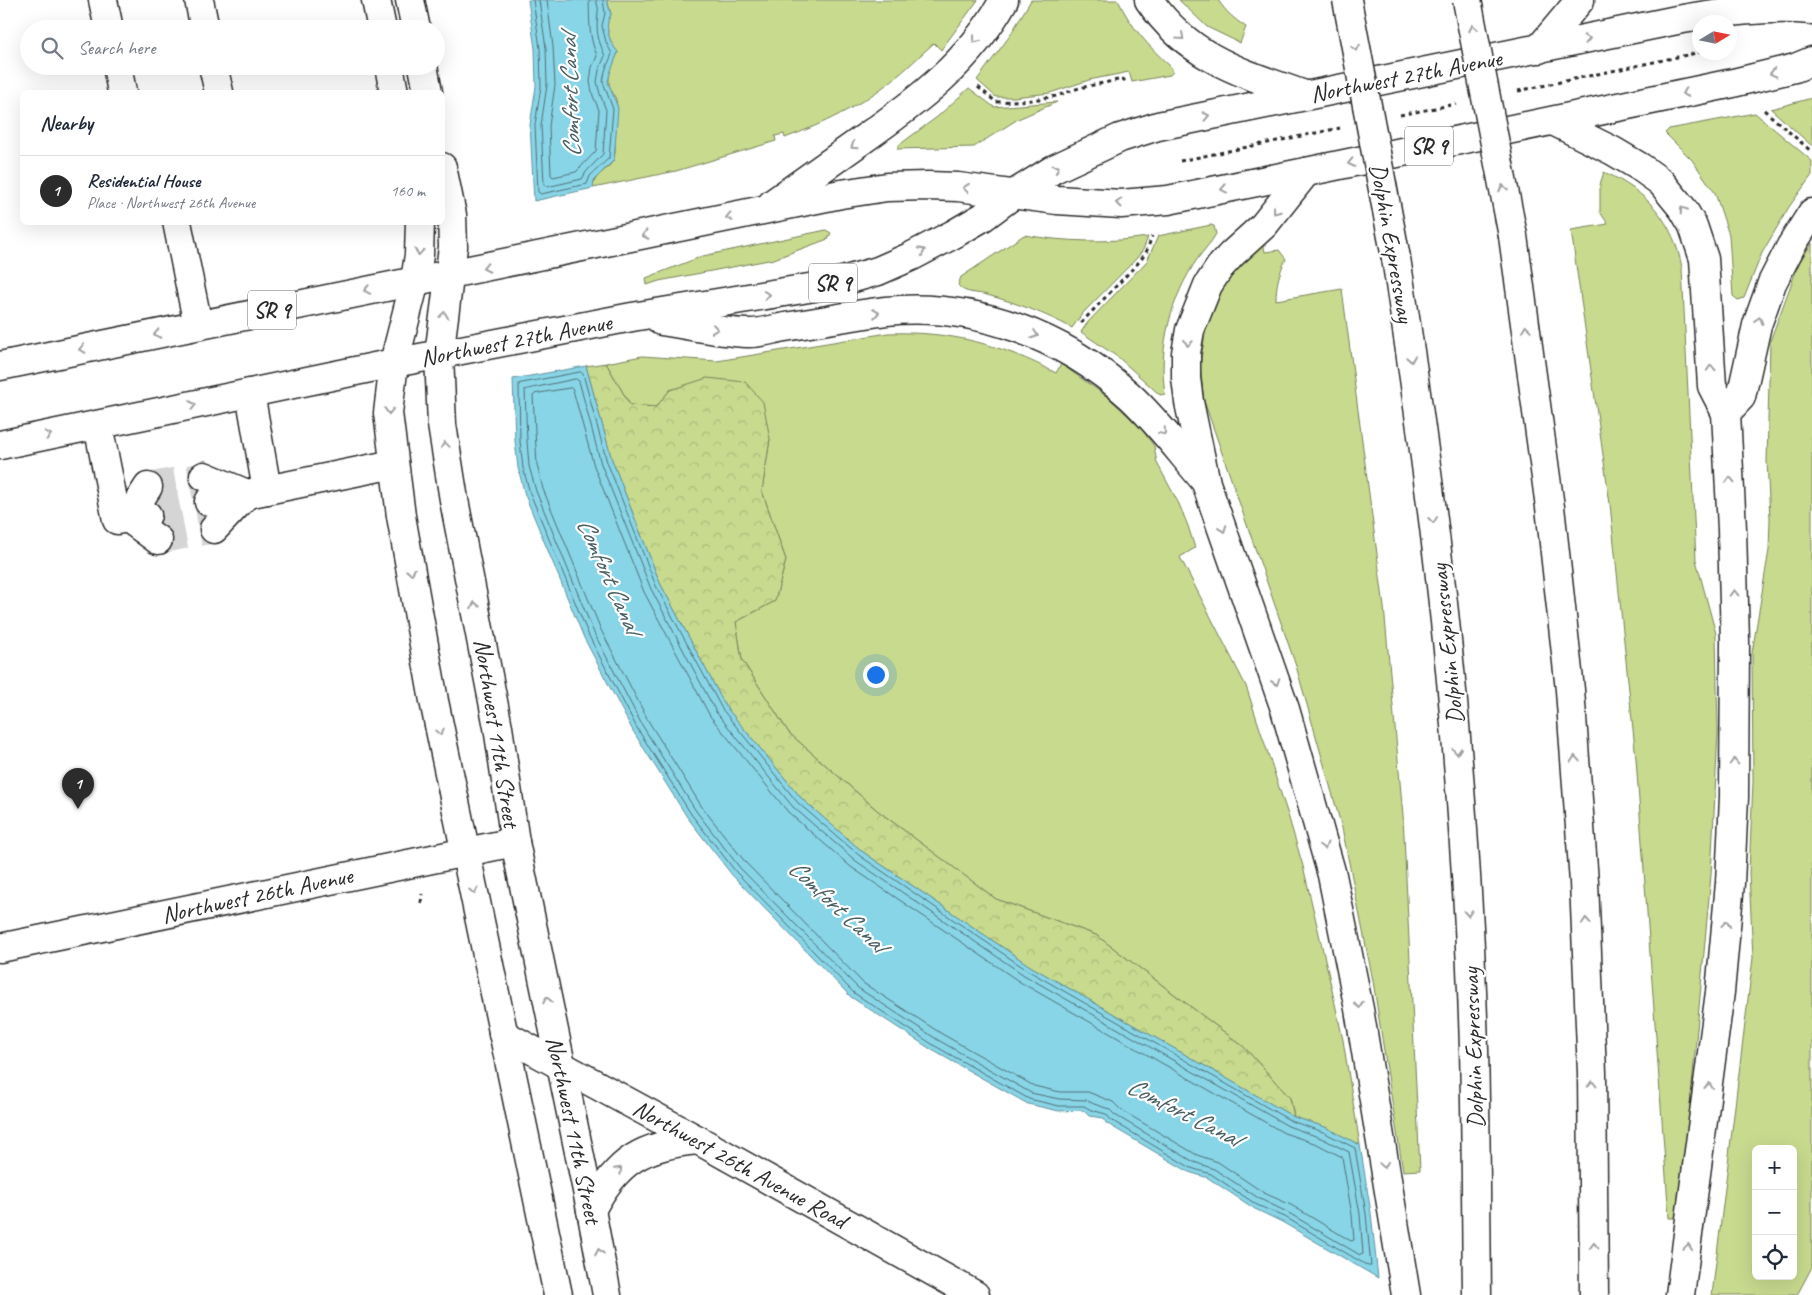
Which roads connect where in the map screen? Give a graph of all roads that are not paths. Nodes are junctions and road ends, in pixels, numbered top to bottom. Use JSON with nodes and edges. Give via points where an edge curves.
{"nodes":[{"id":1,"x":103,"y":0,"type":"edge"},
{"id":2,"x":199,"y":0,"type":"edge"},
{"id":3,"x":376,"y":0,"type":"edge"},
{"id":4,"x":410,"y":0,"type":"edge"},
{"id":5,"x":1004,"y":0,"type":"edge"},
{"id":6,"x":1149,"y":0,"type":"edge"},
{"id":7,"x":1347,"y":0,"type":"edge"},
{"id":8,"x":1467,"y":0,"type":"edge"},
{"id":9,"x":1580,"y":0,"type":"edge"},
{"id":10,"x":1812,"y":10,"type":"edge"},
{"id":11,"x":107,"y":20,"type":"edge"},
{"id":12,"x":203,"y":20,"type":"edge"},
{"id":13,"x":380,"y":20,"type":"edge"},
{"id":14,"x":414,"y":20,"type":"edge"},
{"id":15,"x":1539,"y":49,"type":"junction"},
{"id":16,"x":1812,"y":61,"type":"edge"},
{"id":17,"x":119,"y":75,"type":"edge"},
{"id":18,"x":215,"y":75,"type":"edge"},
{"id":19,"x":391,"y":75,"type":"edge"},
{"id":20,"x":425,"y":75,"type":"edge"},
{"id":21,"x":122,"y":90,"type":"edge"},
{"id":22,"x":219,"y":90,"type":"edge"},
{"id":23,"x":394,"y":90,"type":"edge"},
{"id":24,"x":428,"y":90,"type":"edge"},
{"id":25,"x":1307,"y":96,"type":"junction"},
{"id":26,"x":1553,"y":120,"type":"junction"},
{"id":27,"x":1306,"y":172,"type":"junction"},
{"id":28,"x":445,"y":181,"type":"edge"},
{"id":29,"x":1014,"y":194,"type":"junction"},
{"id":30,"x":765,"y":209,"type":"junction"},
{"id":31,"x":1812,"y":213,"type":"edge"},
{"id":32,"x":178,"y":225,"type":"edge"},
{"id":33,"x":420,"y":225,"type":"edge"},
{"id":34,"x":450,"y":275,"type":"junction"},
{"id":35,"x":415,"y":281,"type":"junction"},
{"id":36,"x":632,"y":317,"type":"junction"},
{"id":37,"x":198,"y":325,"type":"junction"},
{"id":38,"x":439,"y":354,"type":"junction"},
{"id":39,"x":394,"y":362,"type":"junction"},
{"id":40,"x":0,"y":366,"type":"edge"},
{"id":41,"x":250,"y":393,"type":"junction"},
{"id":42,"x":1726,"y":413,"type":"junction"},
{"id":43,"x":98,"y":425,"type":"junction"},
{"id":44,"x":0,"y":445,"type":"edge"},
{"id":45,"x":394,"y":464,"type":"junction"},
{"id":46,"x":204,"y":476,"type":"tunnel mouth"},
{"id":47,"x":1206,"y":483,"type":"junction"},
{"id":48,"x":148,"y":486,"type":"dead end"},
{"id":49,"x":257,"y":492,"type":"junction"},
{"id":50,"x":208,"y":502,"type":"tunnel mouth"},
{"id":51,"x":140,"y":516,"type":"junction"},
{"id":52,"x":214,"y":530,"type":"tunnel mouth"},
{"id":53,"x":158,"y":540,"type":"dead end"},
{"id":54,"x":515,"y":842,"type":"junction"},
{"id":55,"x":466,"y":852,"type":"junction"},
{"id":56,"x":0,"y":948,"type":"edge"},
{"id":57,"x":503,"y":1034,"type":"junction"},
{"id":58,"x":561,"y":1064,"type":"junction"},
{"id":59,"x":698,"y":1140,"type":"junction"},
{"id":60,"x":591,"y":1210,"type":"junction"},
{"id":61,"x":558,"y":1295,"type":"edge"},
{"id":62,"x":607,"y":1295,"type":"edge"},
{"id":63,"x":975,"y":1295,"type":"edge"},
{"id":64,"x":1406,"y":1295,"type":"edge"},
{"id":65,"x":1477,"y":1295,"type":"edge"},
{"id":66,"x":1594,"y":1295,"type":"edge"},
{"id":67,"x":1680,"y":1295,"type":"edge"}],
"edges":[{"from":1,"to":11,"type":"main road"},
{"from":2,"to":12,"type":"main road"},
{"from":3,"to":13,"type":"main road"},
{"from":4,"to":14,"type":"main road"},
{"from":5,"to":30,"type":"main road","one_way":true,"via":[[978,39],[931,90]]},
{"from":6,"to":25,"type":"main road","one_way":true,"via":[[1175,32],[1211,59]]},
{"from":7,"to":65,"type":"main road","name":"Dolphin Expressway","one_way":true,"bridge":true,"via":[[1396,258],[1420,414],[1455,724],[1474,1048]]},
{"from":66,"to":8,"type":"main road","one_way":true,"bridge":true,"via":[[1592,1064],[1571,700],[1550,507],[1513,236]]},
{"from":9,"to":15,"type":"main road"},
{"from":15,"to":10,"type":"main road","name":"Northwest 27th Avenue","number":"SR 9","one_way":true,"via":[[1716,13],[1770,8]]},
{"from":15,"to":25,"type":"main road","name":"Northwest 27th Avenue","number":"SR 9"},
{"from":16,"to":26,"type":"main road","number":"SR 9","one_way":true,"via":[[1733,83]]},
{"from":17,"to":21,"type":"main road"},
{"from":18,"to":22,"type":"main road"},
{"from":19,"to":23,"type":"main road"},
{"from":20,"to":24,"type":"main road"},
{"from":29,"to":25,"type":"main road","name":"Northwest 27th Avenue","number":"SR 9","one_way":true,"via":[[1054,169],[1120,138],[1158,126]]},
{"from":26,"to":27,"type":"main road","number":"SR 9","one_way":true},
{"from":42,"to":26,"type":"main road","one_way":true,"via":[[1712,386],[1704,259],[1693,226],[1683,209],[1661,182],[1640,167]]},
{"from":27,"to":29,"type":"main road","number":"SR 9","one_way":true,"via":[[1168,200],[1121,204]]},
{"from":27,"to":47,"type":"main road","one_way":true,"via":[[1264,226],[1220,267],[1208,285],[1190,330],[1186,378]]},
{"from":28,"to":34,"type":"main road","name":"Northwest 11th Street","via":[[452,215]]},
{"from":29,"to":30,"type":"main road","number":"SR 9","one_way":true,"via":[[958,187],[887,187]]},
{"from":36,"to":29,"type":"main road","name":"Northwest 27th Avenue","number":"SR 9","one_way":true,"via":[[815,287],[878,271],[952,236]]},
{"from":30,"to":34,"type":"main road","number":"SR 9","one_way":true},
{"from":42,"to":31,"type":"main road","one_way":true,"via":[[1741,397],[1757,325],[1772,283]]},
{"from":32,"to":37,"type":"main road"},
{"from":33,"to":35,"type":"main road","name":"Northwest 11th Street","one_way":true},
{"from":34,"to":35,"type":"main road","number":"SR 9"},
{"from":38,"to":34,"type":"main road","name":"Northwest 11th Street","one_way":true},
{"from":35,"to":37,"type":"main road","number":"SR 9","one_way":true},
{"from":35,"to":39,"type":"main road","name":"Northwest 11th Street"},
{"from":36,"to":38,"type":"main road","name":"Northwest 27th Avenue","number":"SR 9"},
{"from":36,"to":47,"type":"main road","one_way":true,"via":[[749,333],[911,310],[936,310],[1003,323],[1064,348],[1110,379],[1150,416]]},
{"from":37,"to":40,"type":"main road","number":"SR 9","one_way":true},
{"from":38,"to":39,"type":"main road","name":"Northwest 27th Avenue","number":"SR 9"},
{"from":54,"to":38,"type":"main road","name":"Northwest 11th Street","one_way":true,"via":[[498,726],[448,463],[442,424]]},
{"from":39,"to":41,"type":"main road","name":"Northwest 27th Avenue","number":"SR 9"},
{"from":39,"to":45,"type":"main road","name":"Northwest 11th Street","one_way":true,"via":[[388,413]]},
{"from":43,"to":41,"type":"main road","name":"Northwest 27th Avenue","number":"SR 9","one_way":true},
{"from":41,"to":49,"type":"main road"},
{"from":67,"to":42,"type":"main road","one_way":true,"via":[[1720,992],[1734,797],[1735,642]]},
{"from":44,"to":43,"type":"main road","name":"Northwest 27th Avenue","number":"SR 9","one_way":true},
{"from":43,"to":51,"type":"main road","via":[[117,520]]},
{"from":45,"to":49,"type":"main road"},
{"from":45,"to":55,"type":"main road","name":"Northwest 11th Street","one_way":true,"via":[[434,701]]},
{"from":46,"to":49,"type":"main road"},
{"from":47,"to":64,"type":"main road","one_way":true,"via":[[1286,709],[1332,874],[1361,1018]]},
{"from":48,"to":51,"type":"main road"},
{"from":49,"to":50,"type":"main road"},
{"from":49,"to":52,"type":"main road"},
{"from":51,"to":53,"type":"main road"},
{"from":54,"to":55,"type":"main road","name":"Northwest 26th Avenue"},
{"from":58,"to":54,"type":"main road","name":"Northwest 11th Street","one_way":true},
{"from":55,"to":56,"type":"main road","name":"Northwest 26th Avenue"},
{"from":55,"to":57,"type":"main road","name":"Northwest 11th Street","one_way":true},
{"from":57,"to":58,"type":"main road","name":"Northwest 26th Avenue Road"},
{"from":57,"to":61,"type":"main road","name":"Northwest 11th Street"},
{"from":58,"to":59,"type":"main road","name":"Northwest 26th Avenue Road"},
{"from":58,"to":60,"type":"main road","name":"Northwest 11th Street"},
{"from":60,"to":59,"type":"main road","one_way":true,"via":[[600,1193],[626,1163],[661,1145]]},
{"from":59,"to":63,"type":"main road","name":"Northwest 26th Avenue Road"},
{"from":62,"to":60,"type":"main road","name":"Northwest 11th Street","one_way":true}]}
